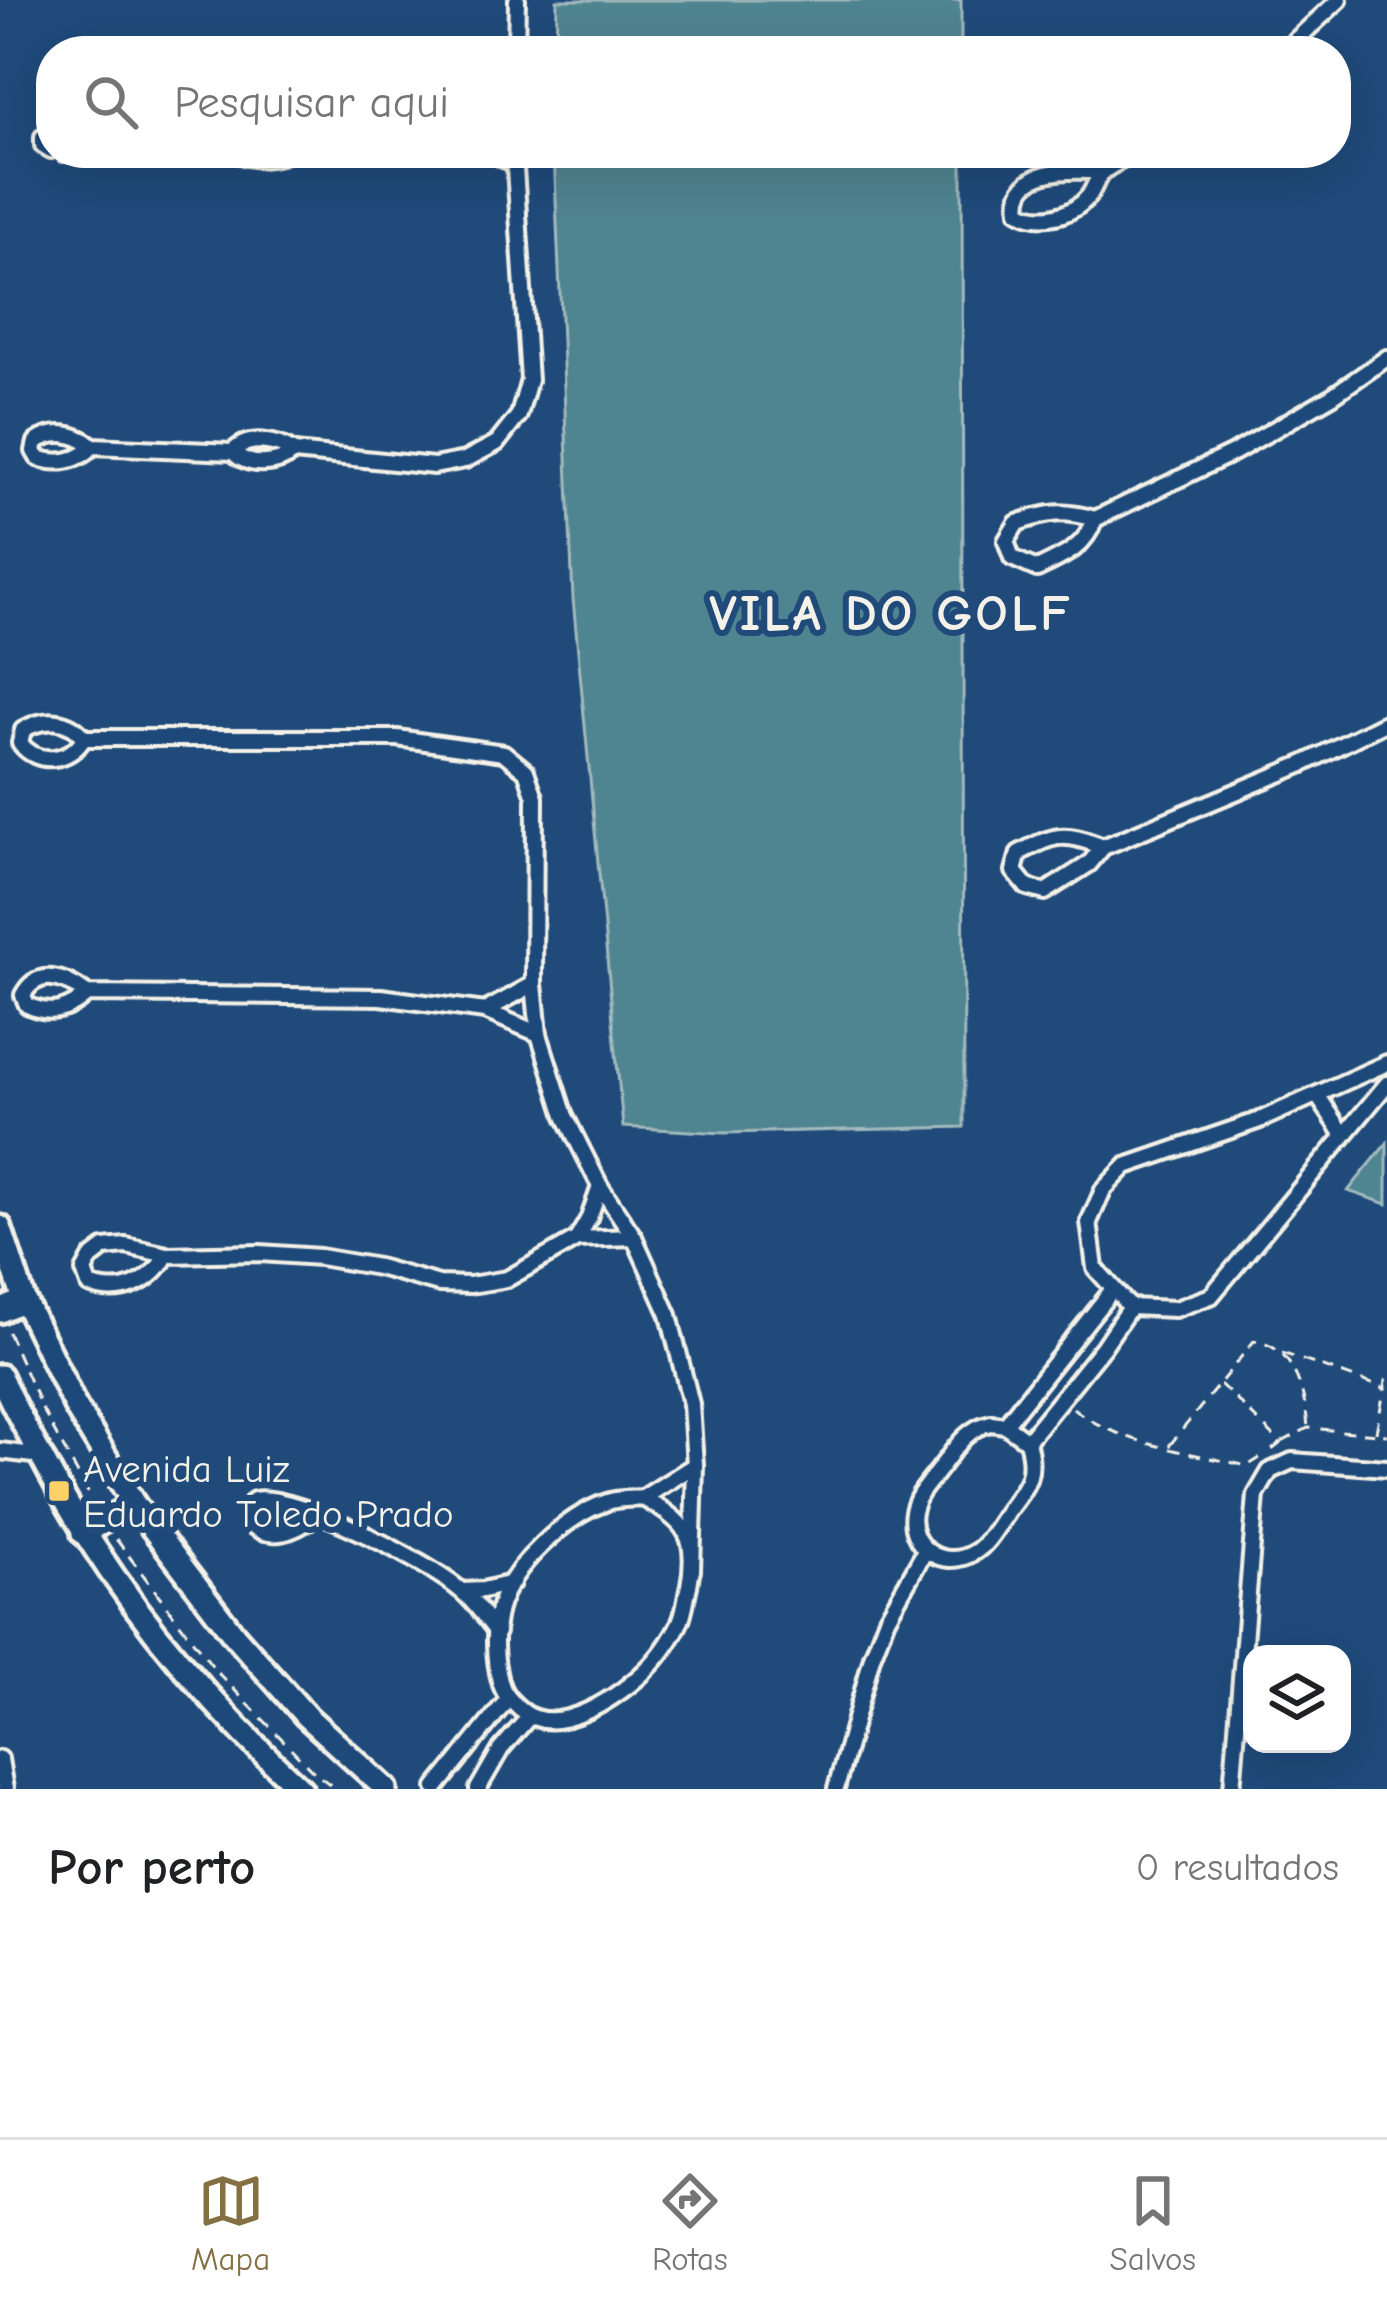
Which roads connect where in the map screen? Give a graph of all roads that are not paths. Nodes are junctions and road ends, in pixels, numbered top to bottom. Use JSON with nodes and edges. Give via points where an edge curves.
{"nodes":[{"id":1,"x":517,"y":0,"type":"edge"},
{"id":2,"x":1340,"y":0,"type":"edge"},
{"id":3,"x":516,"y":36,"type":"edge"},
{"id":4,"x":1300,"y":36,"type":"edge"},
{"id":5,"x":515,"y":168,"type":"edge"},
{"id":6,"x":1109,"y":168,"type":"edge"},
{"id":7,"x":1102,"y":172,"type":"junction"},
{"id":8,"x":1387,"y":358,"type":"edge"},
{"id":9,"x":93,"y":446,"type":"dead end"},
{"id":10,"x":1095,"y":519,"type":"junction"},
{"id":11,"x":1387,"y":722,"type":"edge"},
{"id":12,"x":84,"y":738,"type":"dead end"},
{"id":13,"x":1102,"y":847,"type":"junction"},
{"id":14,"x":534,"y":984,"type":"junction"},
{"id":15,"x":87,"y":994,"type":"dead end"},
{"id":16,"x":485,"y":1011,"type":"junction"},
{"id":17,"x":539,"y":1034,"type":"junction"},
{"id":18,"x":1387,"y":1063,"type":"edge"},
{"id":19,"x":1387,"y":1084,"type":"edge"},
{"id":20,"x":1316,"y":1095,"type":"junction"},
{"id":21,"x":1345,"y":1135,"type":"junction"},
{"id":22,"x":600,"y":1186,"type":"junction"},
{"id":23,"x":0,"y":1227,"type":"edge"},
{"id":24,"x":634,"y":1237,"type":"junction"},
{"id":25,"x":577,"y":1239,"type":"junction"},
{"id":26,"x":167,"y":1255,"type":"junction"},
{"id":27,"x":1113,"y":1289,"type":"junction"},
{"id":28,"x":24,"y":1300,"type":"junction"},
{"id":29,"x":1130,"y":1307,"type":"junction"},
{"id":30,"x":4,"y":1322,"type":"edge"},
{"id":31,"x":0,"y":1376,"type":"edge"},
{"id":32,"x":1005,"y":1425,"type":"junction"},
{"id":33,"x":1027,"y":1441,"type":"junction"},
{"id":34,"x":0,"y":1451,"type":"edge"},
{"id":35,"x":41,"y":1456,"type":"junction"},
{"id":36,"x":695,"y":1465,"type":"junction"},
{"id":37,"x":1387,"y":1468,"type":"edge"},
{"id":38,"x":644,"y":1498,"type":"junction"},
{"id":39,"x":134,"y":1504,"type":"junction"},
{"id":40,"x":316,"y":1515,"type":"dead end"},
{"id":41,"x":83,"y":1533,"type":"junction"},
{"id":42,"x":926,"y":1551,"type":"junction"},
{"id":43,"x":692,"y":1571,"type":"junction"},
{"id":44,"x":512,"y":1583,"type":"junction"},
{"id":45,"x":463,"y":1591,"type":"junction"},
{"id":46,"x":497,"y":1632,"type":"junction"},
{"id":47,"x":508,"y":1699,"type":"junction"},
{"id":48,"x":529,"y":1717,"type":"junction"},
{"id":49,"x":0,"y":1759,"type":"edge"},
{"id":50,"x":5,"y":1789,"type":"edge"},
{"id":51,"x":301,"y":1789,"type":"edge"},
{"id":52,"x":386,"y":1789,"type":"edge"},
{"id":53,"x":435,"y":1789,"type":"edge"},
{"id":54,"x":455,"y":1789,"type":"edge"},
{"id":55,"x":478,"y":1789,"type":"edge"},
{"id":56,"x":836,"y":1789,"type":"edge"},
{"id":57,"x":1232,"y":1789,"type":"edge"}],
"edges":[{"from":1,"to":3,"type":"street"},
{"from":2,"to":4,"type":"street"},
{"from":5,"to":9,"type":"street","via":[[529,380],[520,416],[496,443],[434,466],[294,452],[276,462],[247,462],[233,452]]},
{"from":6,"to":7,"type":"street"},
{"from":7,"to":7,"type":"street","via":[[1057,170],[1025,184],[1018,211],[1050,218],[1072,209]]},
{"from":8,"to":10,"type":"street","via":[[1235,452]]},
{"from":10,"to":10,"type":"street","via":[[1047,512],[1017,523],[1006,541],[1012,558],[1037,569],[1088,538]]},
{"from":11,"to":13,"type":"street"},
{"from":12,"to":14,"type":"street","via":[[398,738],[504,753],[526,771],[535,797]]},
{"from":13,"to":13,"type":"street","via":[[1072,835],[1047,838],[1018,853],[1014,872],[1045,892]]},
{"from":14,"to":16,"type":"street"},
{"from":14,"to":17,"type":"street"},
{"from":15,"to":16,"type":"street","via":[[381,997]]},
{"from":16,"to":17,"type":"street"},
{"from":17,"to":22,"type":"street","via":[[565,1116]]},
{"from":18,"to":20,"type":"street"},
{"from":19,"to":21,"type":"street"},
{"from":20,"to":21,"type":"street"},
{"from":20,"to":27,"type":"street","via":[[1126,1166],[1089,1222],[1095,1268]]},
{"from":21,"to":29,"type":"street","via":[[1211,1296],[1175,1309]]},
{"from":22,"to":24,"type":"street"},
{"from":22,"to":25,"type":"street"},
{"from":23,"to":28,"type":"main road"},
{"from":24,"to":25,"type":"street"},
{"from":24,"to":36,"type":"street","via":[[669,1315],[691,1404]]},
{"from":25,"to":26,"type":"street","via":[[507,1279],[470,1286],[320,1257]]},
{"from":26,"to":26,"type":"street","via":[[104,1249],[84,1271],[89,1286],[129,1288],[150,1278]]},
{"from":27,"to":29,"type":"street"},
{"from":27,"to":32,"type":"street"},
{"from":28,"to":30,"type":"main road"},
{"from":28,"to":39,"type":"main road"},
{"from":29,"to":33,"type":"street"},
{"from":31,"to":35,"type":"main road"},
{"from":32,"to":33,"type":"street"},
{"from":32,"to":42,"type":"street","via":[[968,1432],[917,1498],[914,1538]]},
{"from":33,"to":42,"type":"street","via":[[1027,1485],[978,1551],[942,1558]]},
{"from":34,"to":35,"type":"street"},
{"from":35,"to":41,"type":"main road"},
{"from":36,"to":38,"type":"street"},
{"from":36,"to":43,"type":"street"},
{"from":37,"to":57,"type":"street","via":[[1292,1461],[1270,1471],[1256,1495]]},
{"from":38,"to":43,"type":"street","via":[[687,1534]]},
{"from":38,"to":44,"type":"street","via":[[610,1501],[569,1521]]},
{"from":39,"to":41,"type":"main road"},
{"from":39,"to":52,"type":"main road","via":[[235,1636]]},
{"from":40,"to":45,"type":"street","via":[[381,1541]]},
{"from":41,"to":51,"type":"main road","via":[[187,1672]]},
{"from":42,"to":56,"type":"street","via":[[872,1657]]},
{"from":43,"to":48,"type":"street","via":[[680,1622],[651,1665],[586,1713]]},
{"from":44,"to":45,"type":"street"},
{"from":44,"to":46,"type":"street"},
{"from":45,"to":46,"type":"street"},
{"from":46,"to":47,"type":"street"},
{"from":47,"to":48,"type":"street"},
{"from":47,"to":53,"type":"street"},
{"from":48,"to":55,"type":"street"},
{"from":49,"to":50,"type":"street"},
{"from":53,"to":54,"type":"street"}]}
